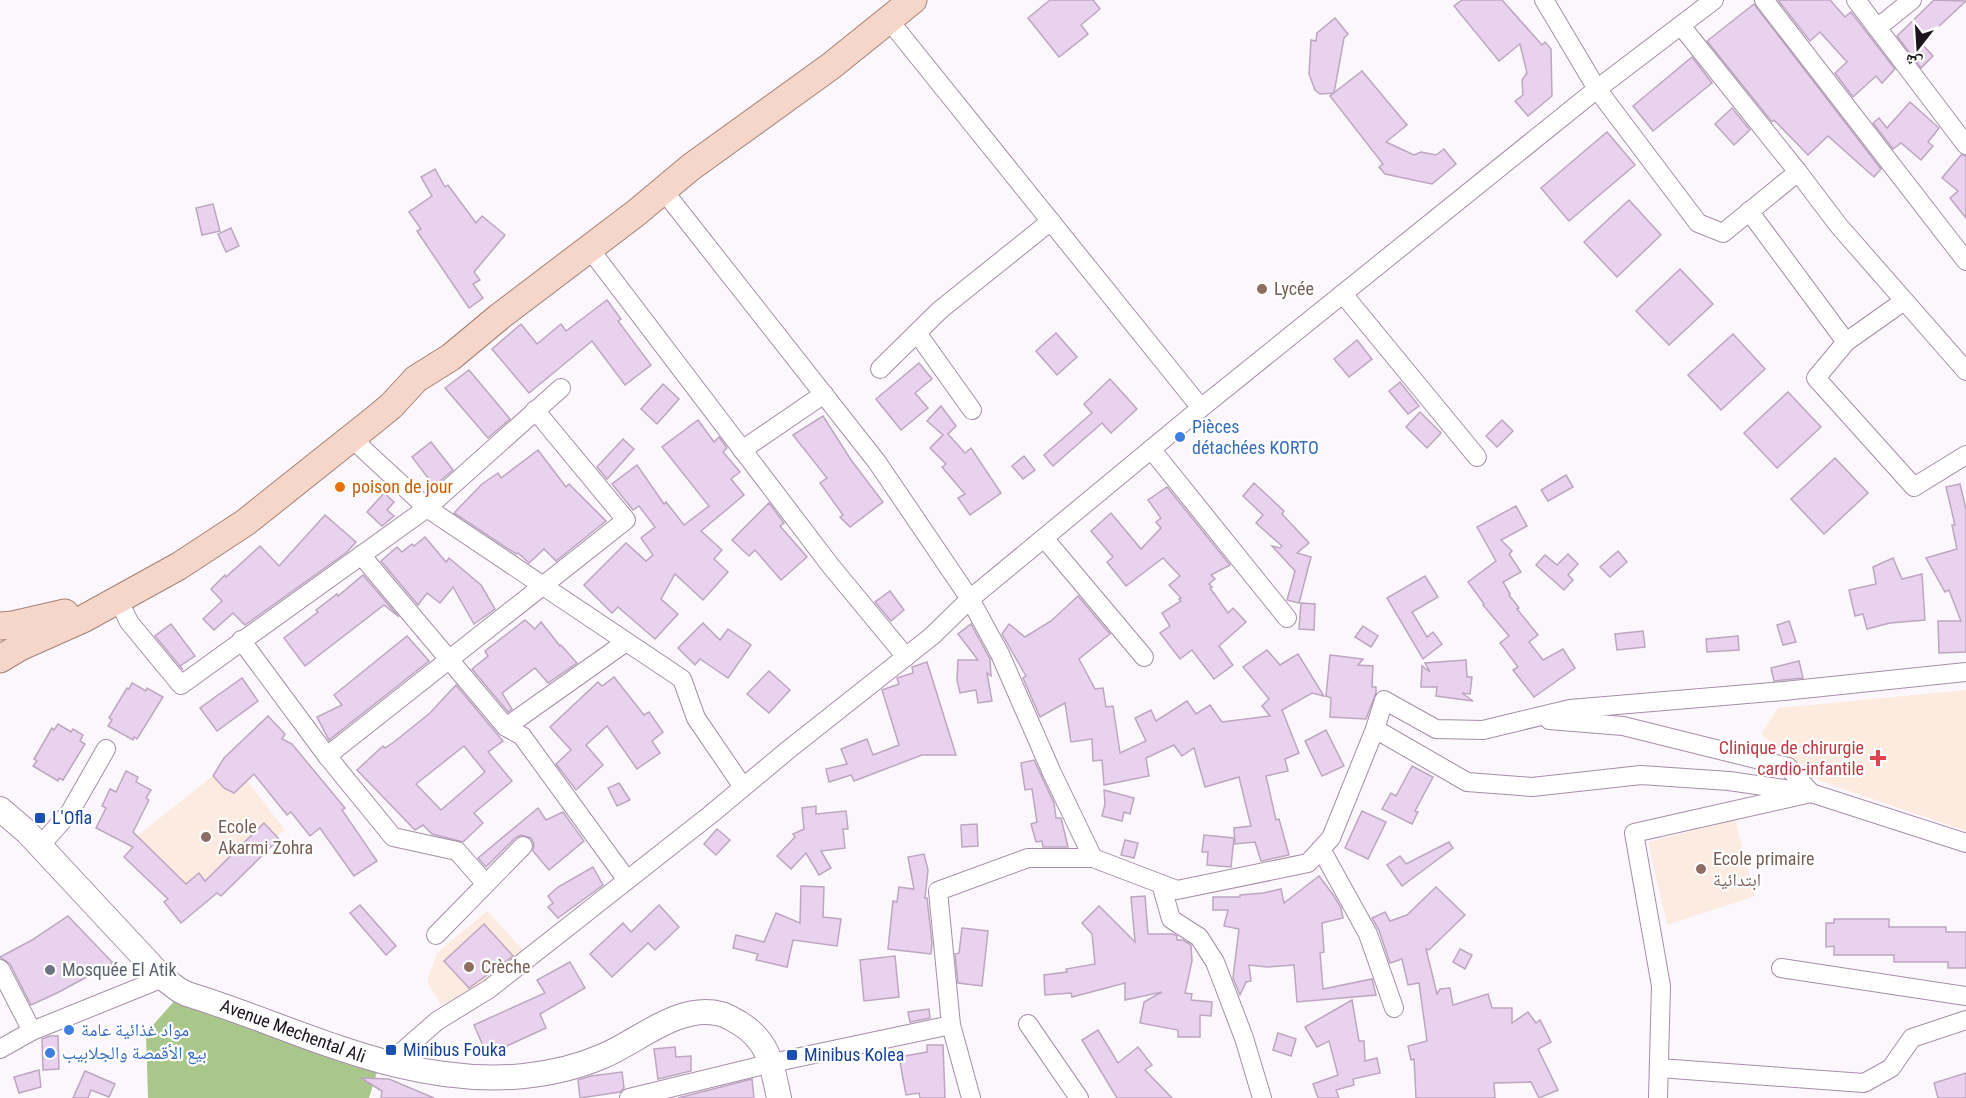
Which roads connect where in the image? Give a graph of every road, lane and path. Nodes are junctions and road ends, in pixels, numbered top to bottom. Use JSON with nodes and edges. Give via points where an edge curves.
{"nodes":[{"id":1,"x":913,"y":0,"type":"edge"},
{"id":2,"x":1544,"y":0,"type":"edge"},
{"id":3,"x":1714,"y":0,"type":"edge"},
{"id":4,"x":1764,"y":0,"type":"edge"},
{"id":5,"x":1856,"y":0,"type":"edge"},
{"id":6,"x":1912,"y":0,"type":"edge"},
{"id":7,"x":888,"y":19,"type":"junction"},
{"id":8,"x":1682,"y":27,"type":"junction"},
{"id":9,"x":1877,"y":28,"type":"junction"},
{"id":10,"x":1597,"y":89,"type":"junction"},
{"id":11,"x":1966,"y":145,"type":"edge"},
{"id":12,"x":1798,"y":172,"type":"junction"},
{"id":13,"x":663,"y":190,"type":"junction"},
{"id":14,"x":1749,"y":211,"type":"junction"},
{"id":15,"x":1051,"y":221,"type":"junction"},
{"id":16,"x":589,"y":248,"type":"junction"},
{"id":17,"x":1966,"y":261,"type":"edge"},
{"id":18,"x":1342,"y":294,"type":"junction"},
{"id":19,"x":1904,"y":301,"type":"junction"},
{"id":20,"x":917,"y":333,"type":"junction"},
{"id":21,"x":1846,"y":342,"type":"junction"},
{"id":22,"x":880,"y":369,"type":"dead end"},
{"id":23,"x":1966,"y":371,"type":"edge"},
{"id":24,"x":561,"y":388,"type":"dead end"},
{"id":25,"x":824,"y":394,"type":"junction"},
{"id":26,"x":1201,"y":408,"type":"junction"},
{"id":27,"x":535,"y":410,"type":"junction"},
{"id":28,"x":972,"y":411,"type":"dead end"},
{"id":29,"x":354,"y":435,"type":"junction"},
{"id":30,"x":1151,"y":449,"type":"junction"},
{"id":31,"x":742,"y":450,"type":"junction"},
{"id":32,"x":1966,"y":455,"type":"edge"},
{"id":33,"x":1478,"y":457,"type":"dead end"},
{"id":34,"x":427,"y":508,"type":"junction"},
{"id":35,"x":1044,"y":538,"type":"junction"},
{"id":36,"x":361,"y":555,"type":"junction"},
{"id":37,"x":543,"y":586,"type":"junction"},
{"id":38,"x":970,"y":599,"type":"junction"},
{"id":39,"x":116,"y":600,"type":"junction"},
{"id":40,"x":1287,"y":618,"type":"dead end"},
{"id":41,"x":0,"y":626,"type":"edge"},
{"id":42,"x":241,"y":640,"type":"junction"},
{"id":43,"x":626,"y":642,"type":"junction"},
{"id":44,"x":906,"y":657,"type":"junction"},
{"id":45,"x":1144,"y":657,"type":"dead end"},
{"id":46,"x":0,"y":659,"type":"edge"},
{"id":47,"x":449,"y":660,"type":"junction"},
{"id":48,"x":1966,"y":672,"type":"edge"},
{"id":49,"x":1529,"y":719,"type":"junction"},
{"id":50,"x":507,"y":727,"type":"junction"},
{"id":51,"x":1375,"y":729,"type":"junction"},
{"id":52,"x":106,"y":749,"type":"dead end"},
{"id":53,"x":327,"y":756,"type":"junction"},
{"id":54,"x":743,"y":787,"type":"junction"},
{"id":55,"x":1811,"y":793,"type":"junction"},
{"id":56,"x":4,"y":813,"type":"edge"},
{"id":57,"x":1966,"y":843,"type":"edge"},
{"id":58,"x":40,"y":846,"type":"junction"},
{"id":59,"x":523,"y":846,"type":"dead end"},
{"id":60,"x":1321,"y":849,"type":"junction"},
{"id":61,"x":1093,"y":858,"type":"junction"},
{"id":62,"x":627,"y":880,"type":"junction"},
{"id":63,"x":485,"y":883,"type":"junction"},
{"id":64,"x":1161,"y":884,"type":"junction"},
{"id":65,"x":436,"y":935,"type":"dead end"},
{"id":66,"x":1781,"y":968,"type":"dead end"},
{"id":67,"x":0,"y":969,"type":"edge"},
{"id":68,"x":163,"y":978,"type":"junction"},
{"id":69,"x":1966,"y":996,"type":"edge"},
{"id":70,"x":1394,"y":1008,"type":"dead end"},
{"id":71,"x":1966,"y":1020,"type":"edge"},
{"id":72,"x":1028,"y":1024,"type":"dead end"},
{"id":73,"x":951,"y":1025,"type":"junction"},
{"id":74,"x":32,"y":1031,"type":"junction"},
{"id":75,"x":0,"y":1049,"type":"edge"},
{"id":76,"x":772,"y":1063,"type":"junction"},
{"id":77,"x":388,"y":1064,"type":"junction"},
{"id":78,"x":1659,"y":1068,"type":"junction"},
{"id":79,"x":629,"y":1098,"type":"edge"},
{"id":80,"x":778,"y":1098,"type":"edge"},
{"id":81,"x":971,"y":1098,"type":"edge"},
{"id":82,"x":1079,"y":1098,"type":"edge"},
{"id":83,"x":1262,"y":1098,"type":"edge"},
{"id":84,"x":1658,"y":1098,"type":"edge"}],
"edges":[{"from":1,"to":7,"type":"main road"},
{"from":2,"to":10,"type":"street"},
{"from":3,"to":8,"type":"street"},
{"from":4,"to":17,"type":"street"},
{"from":5,"to":9,"type":"street"},
{"from":6,"to":9,"type":"street"},
{"from":7,"to":13,"type":"main road"},
{"from":7,"to":15,"type":"street"},
{"from":8,"to":10,"type":"street"},
{"from":8,"to":12,"type":"street"},
{"from":9,"to":11,"type":"street"},
{"from":10,"to":14,"type":"street","via":[[1698,223],[1723,233]]},
{"from":10,"to":18,"type":"street"},
{"from":12,"to":14,"type":"street"},
{"from":12,"to":19,"type":"street"},
{"from":13,"to":16,"type":"main road"},
{"from":13,"to":25,"type":"street"},
{"from":14,"to":21,"type":"street"},
{"from":15,"to":20,"type":"street"},
{"from":15,"to":26,"type":"street"},
{"from":16,"to":29,"type":"main road","via":[[451,357],[416,379],[391,406]]},
{"from":16,"to":31,"type":"street"},
{"from":18,"to":26,"type":"street"},
{"from":18,"to":33,"type":"street"},
{"from":19,"to":21,"type":"street"},
{"from":19,"to":23,"type":"street"},
{"from":20,"to":22,"type":"street"},
{"from":20,"to":28,"type":"street"},
{"from":21,"to":32,"type":"street","via":[[1816,378],[1914,487]]},
{"from":24,"to":27,"type":"street"},
{"from":25,"to":31,"type":"street"},
{"from":25,"to":38,"type":"street","via":[[877,462]]},
{"from":26,"to":30,"type":"street"},
{"from":27,"to":34,"type":"street"},
{"from":27,"to":37,"type":"street","via":[[626,520]]},
{"from":29,"to":34,"type":"street","via":[[362,448]]},
{"from":29,"to":39,"type":"main road","via":[[246,522],[178,567]]},
{"from":30,"to":35,"type":"street"},
{"from":30,"to":40,"type":"street"},
{"from":31,"to":44,"type":"street"},
{"from":34,"to":36,"type":"street"},
{"from":34,"to":37,"type":"street"},
{"from":35,"to":38,"type":"street"},
{"from":35,"to":45,"type":"street"},
{"from":36,"to":42,"type":"street"},
{"from":36,"to":47,"type":"street"},
{"from":37,"to":43,"type":"street"},
{"from":37,"to":47,"type":"street"},
{"from":38,"to":44,"type":"street"},
{"from":38,"to":61,"type":"street","via":[[1000,654]]},
{"from":39,"to":41,"type":"main road"},
{"from":39,"to":42,"type":"street","via":[[129,622],[181,684]]},
{"from":39,"to":46,"type":"main road"},
{"from":42,"to":53,"type":"street"},
{"from":43,"to":50,"type":"street"},
{"from":43,"to":54,"type":"street","via":[[682,679],[696,718]]},
{"from":44,"to":54,"type":"street"},
{"from":47,"to":50,"type":"street"},
{"from":47,"to":53,"type":"street"},
{"from":48,"to":49,"type":"street","via":[[1570,709]]},
{"from":49,"to":51,"type":"street","via":[[1483,730],[1436,729],[1384,700]]},
{"from":49,"to":55,"type":"street","via":[[1623,726],[1788,767]]},
{"from":50,"to":62,"type":"street","via":[[522,736]]},
{"from":51,"to":55,"type":"street","via":[[1467,782],[1532,787],[1641,775],[1729,781]]},
{"from":51,"to":60,"type":"street","via":[[1331,838]]},
{"from":52,"to":58,"type":"street","via":[[69,812]]},
{"from":53,"to":63,"type":"street","via":[[393,837],[457,851]]},
{"from":54,"to":62,"type":"street"},
{"from":55,"to":57,"type":"street"},
{"from":55,"to":78,"type":"street","via":[[1634,833],[1661,986]]},
{"from":56,"to":58,"type":"main road","name":"Avenue Mechental Ali"},
{"from":58,"to":68,"type":"main road","name":"Avenue Mechental Ali"},
{"from":59,"to":63,"type":"street"},
{"from":60,"to":64,"type":"street","via":[[1308,863],[1177,890]]},
{"from":60,"to":70,"type":"street","via":[[1368,934]]},
{"from":61,"to":64,"type":"street"},
{"from":61,"to":73,"type":"street","via":[[1028,858],[938,891]]},
{"from":62,"to":77,"type":"street","via":[[489,989],[437,1021]]},
{"from":63,"to":65,"type":"street"},
{"from":64,"to":83,"type":"street","via":[[1172,919],[1199,937],[1215,962]]},
{"from":66,"to":69,"type":"street"},
{"from":67,"to":74,"type":"street"},
{"from":68,"to":74,"type":"street"},
{"from":68,"to":77,"type":"main road","name":"Avenue Mechental Ali","via":[[187,994]]},
{"from":71,"to":78,"type":"street","via":[[1912,1038],[1891,1068],[1864,1083]]},
{"from":72,"to":82,"type":"street"},
{"from":73,"to":76,"type":"street"},
{"from":73,"to":81,"type":"street"},
{"from":74,"to":75,"type":"street"},
{"from":76,"to":77,"type":"main road","name":"Avenue Mechental Ali","via":[[764,1046],[745,1027],[728,1017],[702,1012],[675,1019],[605,1056],[553,1072],[481,1077]]},
{"from":76,"to":79,"type":"street"},
{"from":76,"to":80,"type":"main road","name":"Avenue Mechental Ali"},
{"from":78,"to":84,"type":"street"}]}
